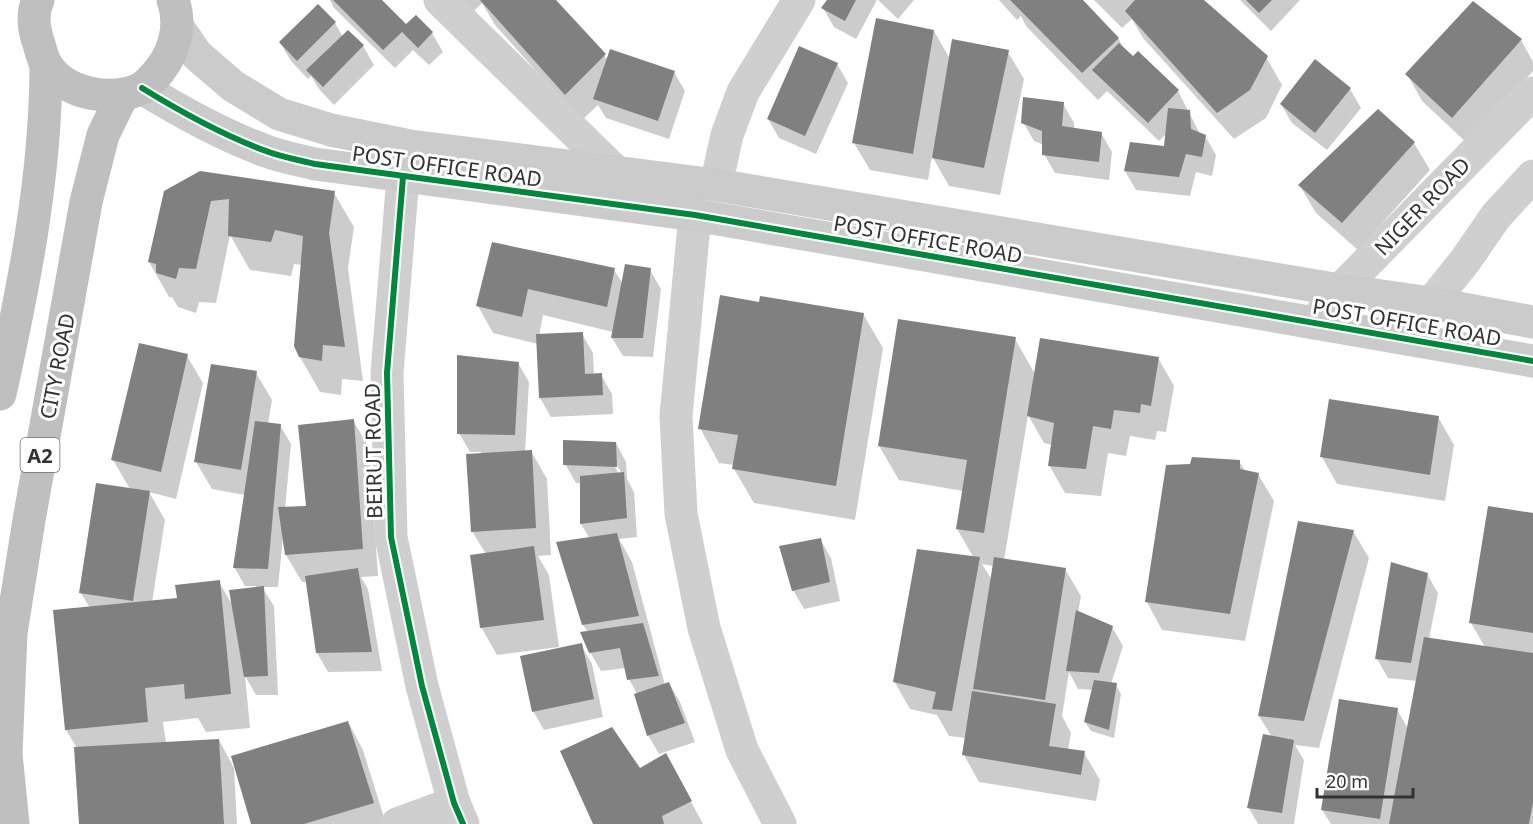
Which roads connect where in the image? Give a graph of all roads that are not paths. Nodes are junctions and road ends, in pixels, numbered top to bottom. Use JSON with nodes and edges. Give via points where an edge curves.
{"nodes":[{"id":1,"x":440,"y":0,"type":"edge"},
{"id":2,"x":799,"y":0,"type":"edge"},
{"id":3,"x":30,"y":9,"type":"edge"},
{"id":4,"x":175,"y":13,"type":"edge"},
{"id":5,"x":46,"y":64,"type":"junction"},
{"id":6,"x":133,"y":91,"type":"junction"},
{"id":7,"x":1533,"y":93,"type":"edge"},
{"id":8,"x":616,"y":172,"type":"junction"},
{"id":9,"x":1533,"y":176,"type":"edge"},
{"id":10,"x":403,"y":177,"type":"junction"},
{"id":11,"x":716,"y":185,"type":"junction"},
{"id":12,"x":695,"y":216,"type":"junction"},
{"id":13,"x":1340,"y":290,"type":"junction"},
{"id":14,"x":11,"y":294,"type":"edge"},
{"id":15,"x":1431,"y":303,"type":"junction"},
{"id":16,"x":1533,"y":322,"type":"edge"},
{"id":17,"x":1314,"y":323,"type":"junction"},
{"id":18,"x":1404,"y":338,"type":"junction"},
{"id":19,"x":1533,"y":361,"type":"edge"},
{"id":20,"x":0,"y":394,"type":"edge"},
{"id":21,"x":458,"y":814,"type":"edge"},
{"id":22,"x":13,"y":824,"type":"edge"},
{"id":23,"x":397,"y":824,"type":"edge"},
{"id":24,"x":780,"y":824,"type":"edge"}],
"edges":[{"from":1,"to":8,"type":"street"},
{"from":2,"to":11,"type":"street","via":[[743,92],[727,135]]},
{"from":3,"to":5,"type":"highway"},
{"from":4,"to":6,"type":"highway","number":"A2","via":[[175,43],[168,59],[158,73]]},
{"from":4,"to":8,"type":"street","name":"POST OFFICE ROAD","via":[[197,55],[233,86],[279,114],[331,130],[410,146]]},
{"from":5,"to":6,"type":"highway","via":[[74,89],[98,95]]},
{"from":5,"to":14,"type":"highway","via":[[43,150]]},
{"from":6,"to":10,"type":"street","name":"POST OFFICE ROAD","via":[[267,152],[315,164]]},
{"from":6,"to":22,"type":"highway","name":"CITY ROAD","number":"A2","via":[[104,135],[86,202],[33,496],[11,633],[6,754]]},
{"from":7,"to":13,"type":"street","name":"NIGER ROAD"},
{"from":8,"to":11,"type":"street","name":"POST OFFICE ROAD"},
{"from":9,"to":15,"type":"street","via":[[1496,216]]},
{"from":10,"to":12,"type":"street","name":"POST OFFICE ROAD"},
{"from":10,"to":21,"type":"street","name":"BEIRUT ROAD","via":[[387,373],[391,537],[422,686]]},
{"from":11,"to":13,"type":"street","name":"POST OFFICE ROAD"},
{"from":12,"to":17,"type":"street","name":"POST OFFICE ROAD"},
{"from":12,"to":24,"type":"street","via":[[676,416],[681,514],[704,628],[742,750]]},
{"from":13,"to":15,"type":"street","name":"POST OFFICE ROAD"},
{"from":13,"to":17,"type":"street","name":"NIGER ROAD"},
{"from":14,"to":20,"type":"highway"},
{"from":15,"to":16,"type":"street","name":"POST OFFICE ROAD"},
{"from":15,"to":18,"type":"street"},
{"from":17,"to":18,"type":"street","name":"POST OFFICE ROAD"},
{"from":18,"to":19,"type":"street","name":"POST OFFICE ROAD"},
{"from":21,"to":23,"type":"street"}]}
